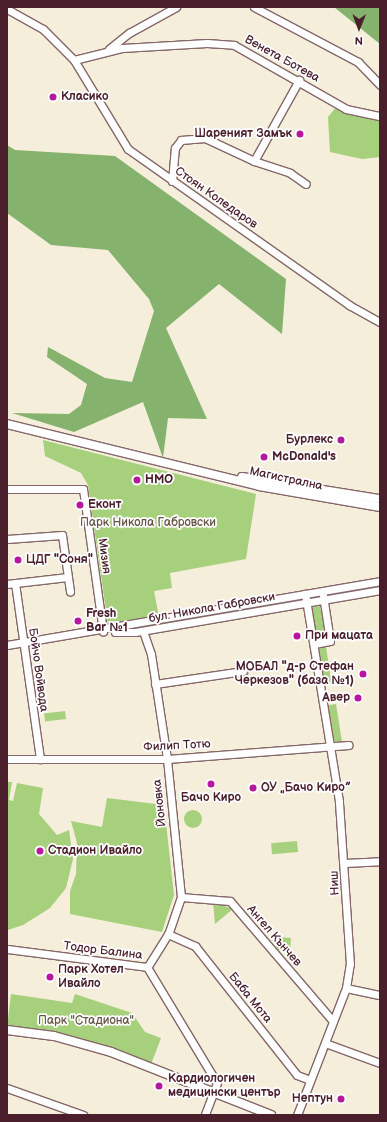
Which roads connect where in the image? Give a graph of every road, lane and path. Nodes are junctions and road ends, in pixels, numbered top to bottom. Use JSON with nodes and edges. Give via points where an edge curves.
{"nodes":[{"id":1,"x":176,"y":7,"type":"edge"},
{"id":2,"x":254,"y":7,"type":"edge"},
{"id":3,"x":7,"y":9,"type":"edge"},
{"id":4,"x":109,"y":50,"type":"junction"},
{"id":5,"x":74,"y":60,"type":"junction"},
{"id":6,"x":299,"y":80,"type":"junction"},
{"id":7,"x":380,"y":85,"type":"edge"},
{"id":8,"x":380,"y":116,"type":"edge"},
{"id":9,"x":254,"y":161,"type":"junction"},
{"id":10,"x":172,"y":181,"type":"junction"},
{"id":11,"x":306,"y":184,"type":"dead end"},
{"id":12,"x":380,"y":322,"type":"edge"},
{"id":13,"x":7,"y":424,"type":"edge"},
{"id":14,"x":188,"y":468,"type":"junction"},
{"id":15,"x":7,"y":489,"type":"edge"},
{"id":16,"x":380,"y":499,"type":"edge"},
{"id":17,"x":380,"y":507,"type":"edge"},
{"id":18,"x":7,"y":539,"type":"edge"},
{"id":19,"x":68,"y":577,"type":"junction"},
{"id":20,"x":380,"y":580,"type":"edge"},
{"id":21,"x":15,"y":583,"type":"junction"},
{"id":22,"x":7,"y":584,"type":"edge"},
{"id":23,"x":380,"y":590,"type":"edge"},
{"id":24,"x":70,"y":591,"type":"dead end"},
{"id":25,"x":322,"y":591,"type":"junction"},
{"id":26,"x":305,"y":594,"type":"junction"},
{"id":27,"x":324,"y":600,"type":"junction"},
{"id":28,"x":306,"y":602,"type":"junction"},
{"id":29,"x":143,"y":631,"type":"junction"},
{"id":30,"x":103,"y":632,"type":"junction"},
{"id":31,"x":23,"y":643,"type":"junction"},
{"id":32,"x":314,"y":644,"type":"junction"},
{"id":33,"x":7,"y":645,"type":"edge"},
{"id":34,"x":243,"y":671,"type":"dead end"},
{"id":35,"x":155,"y":684,"type":"junction"},
{"id":36,"x":348,"y":745,"type":"dead end"},
{"id":37,"x":332,"y":747,"type":"junction"},
{"id":38,"x":7,"y":759,"type":"edge"},
{"id":39,"x":40,"y":759,"type":"junction"},
{"id":40,"x":167,"y":759,"type":"junction"},
{"id":41,"x":380,"y":861,"type":"edge"},
{"id":42,"x":345,"y":863,"type":"junction"},
{"id":43,"x":181,"y":897,"type":"junction"},
{"id":44,"x":168,"y":934,"type":"junction"},
{"id":45,"x":7,"y":949,"type":"edge"},
{"id":46,"x":147,"y":967,"type":"junction"},
{"id":47,"x":346,"y":988,"type":"junction"},
{"id":48,"x":380,"y":995,"type":"edge"},
{"id":49,"x":333,"y":1021,"type":"junction"},
{"id":50,"x":7,"y":1030,"type":"edge"},
{"id":51,"x":325,"y":1043,"type":"junction"},
{"id":52,"x":380,"y":1063,"type":"edge"},
{"id":53,"x":310,"y":1080,"type":"junction"},
{"id":54,"x":7,"y":1088,"type":"edge"},
{"id":55,"x":215,"y":1093,"type":"junction"},
{"id":56,"x":84,"y":1115,"type":"edge"},
{"id":57,"x":205,"y":1115,"type":"edge"},
{"id":58,"x":271,"y":1115,"type":"edge"},
{"id":59,"x":297,"y":1115,"type":"edge"}],
"edges":[{"from":1,"to":4,"type":"street","via":[[129,33]]},
{"from":2,"to":7,"type":"street","via":[[358,62]]},
{"from":3,"to":5,"type":"street","name":"Стоян Коледаров","via":[[42,29]]},
{"from":4,"to":5,"type":"street","name":"Венета Ботева"},
{"from":4,"to":6,"type":"street","name":"Венета Ботева","via":[[207,42],[234,45]]},
{"from":5,"to":10,"type":"street","name":"Стоян Коледаров","via":[[128,150]]},
{"from":6,"to":8,"type":"street","name":"Венета Ботева","via":[[346,109]]},
{"from":6,"to":9,"type":"street"},
{"from":9,"to":10,"type":"street","via":[[205,138],[182,140],[176,148]]},
{"from":9,"to":11,"type":"street","via":[[290,173]]},
{"from":10,"to":12,"type":"street","name":"Стоян Коледаров","via":[[350,305]]},
{"from":13,"to":14,"type":"main road","name":"Магистрална"},
{"from":14,"to":16,"type":"main road","name":"Магистрална"},
{"from":14,"to":17,"type":"main road","name":"Магистрална","via":[[259,486]]},
{"from":15,"to":30,"type":"street","name":"Мизия","via":[[83,488]]},
{"from":18,"to":19,"type":"street","via":[[62,535]]},
{"from":19,"to":21,"type":"street"},
{"from":19,"to":24,"type":"street"},
{"from":20,"to":25,"type":"street","name":"бул. Никола Габровски"},
{"from":21,"to":22,"type":"street"},
{"from":21,"to":31,"type":"street","name":"Бойчо Войвода"},
{"from":23,"to":27,"type":"street","name":"бул. Никола Габровски"},
{"from":25,"to":26,"type":"street","name":"бул. Никола Габровски"},
{"from":25,"to":27,"type":"street"},
{"from":26,"to":28,"type":"street","name":"Ниш"},
{"from":26,"to":30,"type":"street","name":"бул. Никола Габровски"},
{"from":27,"to":28,"type":"street","name":"бул. Никола Габровски"},
{"from":27,"to":32,"type":"street","via":[[330,641]]},
{"from":28,"to":29,"type":"street","name":"бул. Никола Габровски"},
{"from":28,"to":32,"type":"street","name":"Ниш"},
{"from":29,"to":30,"type":"street","name":"бул. Никола Габровски"},
{"from":29,"to":35,"type":"street","name":"Йоновка"},
{"from":30,"to":31,"type":"street","name":"бул. Никола Габровски"},
{"from":31,"to":33,"type":"street","name":"бул. Никола Габровски"},
{"from":31,"to":39,"type":"street","name":"Бойчо Войвода"},
{"from":32,"to":37,"type":"street","name":"Ниш"},
{"from":34,"to":35,"type":"street"},
{"from":35,"to":40,"type":"street","name":"Йоновка"},
{"from":36,"to":37,"type":"street","name":"Филип Тотю"},
{"from":37,"to":40,"type":"street","name":"Филип Тотю"},
{"from":37,"to":42,"type":"street","name":"Ниш"},
{"from":38,"to":39,"type":"street","name":"Филип Тотю"},
{"from":39,"to":40,"type":"street","name":"Филип Тотю"},
{"from":40,"to":43,"type":"street","name":"Йоновка"},
{"from":41,"to":42,"type":"street"},
{"from":42,"to":47,"type":"street","name":"Ниш","via":[[350,964]]},
{"from":43,"to":44,"type":"street","name":"Йоновка"},
{"from":43,"to":49,"type":"street","name":"Ангел Кънчев","via":[[230,901]]},
{"from":44,"to":46,"type":"street","name":"Йоновка"},
{"from":44,"to":53,"type":"street","name":"Баба Мота","via":[[194,946],[297,1075]]},
{"from":45,"to":46,"type":"street","name":"Тодор Балина"},
{"from":46,"to":55,"type":"street","name":"Тодор Балина","via":[[215,1079]]},
{"from":47,"to":48,"type":"street"},
{"from":47,"to":49,"type":"street","name":"Ниш"},
{"from":49,"to":51,"type":"street","name":"Ниш"},
{"from":50,"to":55,"type":"main road","via":[[54,1036],[111,1052]]},
{"from":51,"to":52,"type":"street"},
{"from":51,"to":53,"type":"street","name":"Ниш"},
{"from":53,"to":59,"type":"street","name":"Ниш"},
{"from":54,"to":56,"type":"street"},
{"from":55,"to":57,"type":"street"},
{"from":55,"to":58,"type":"main road"}]}
